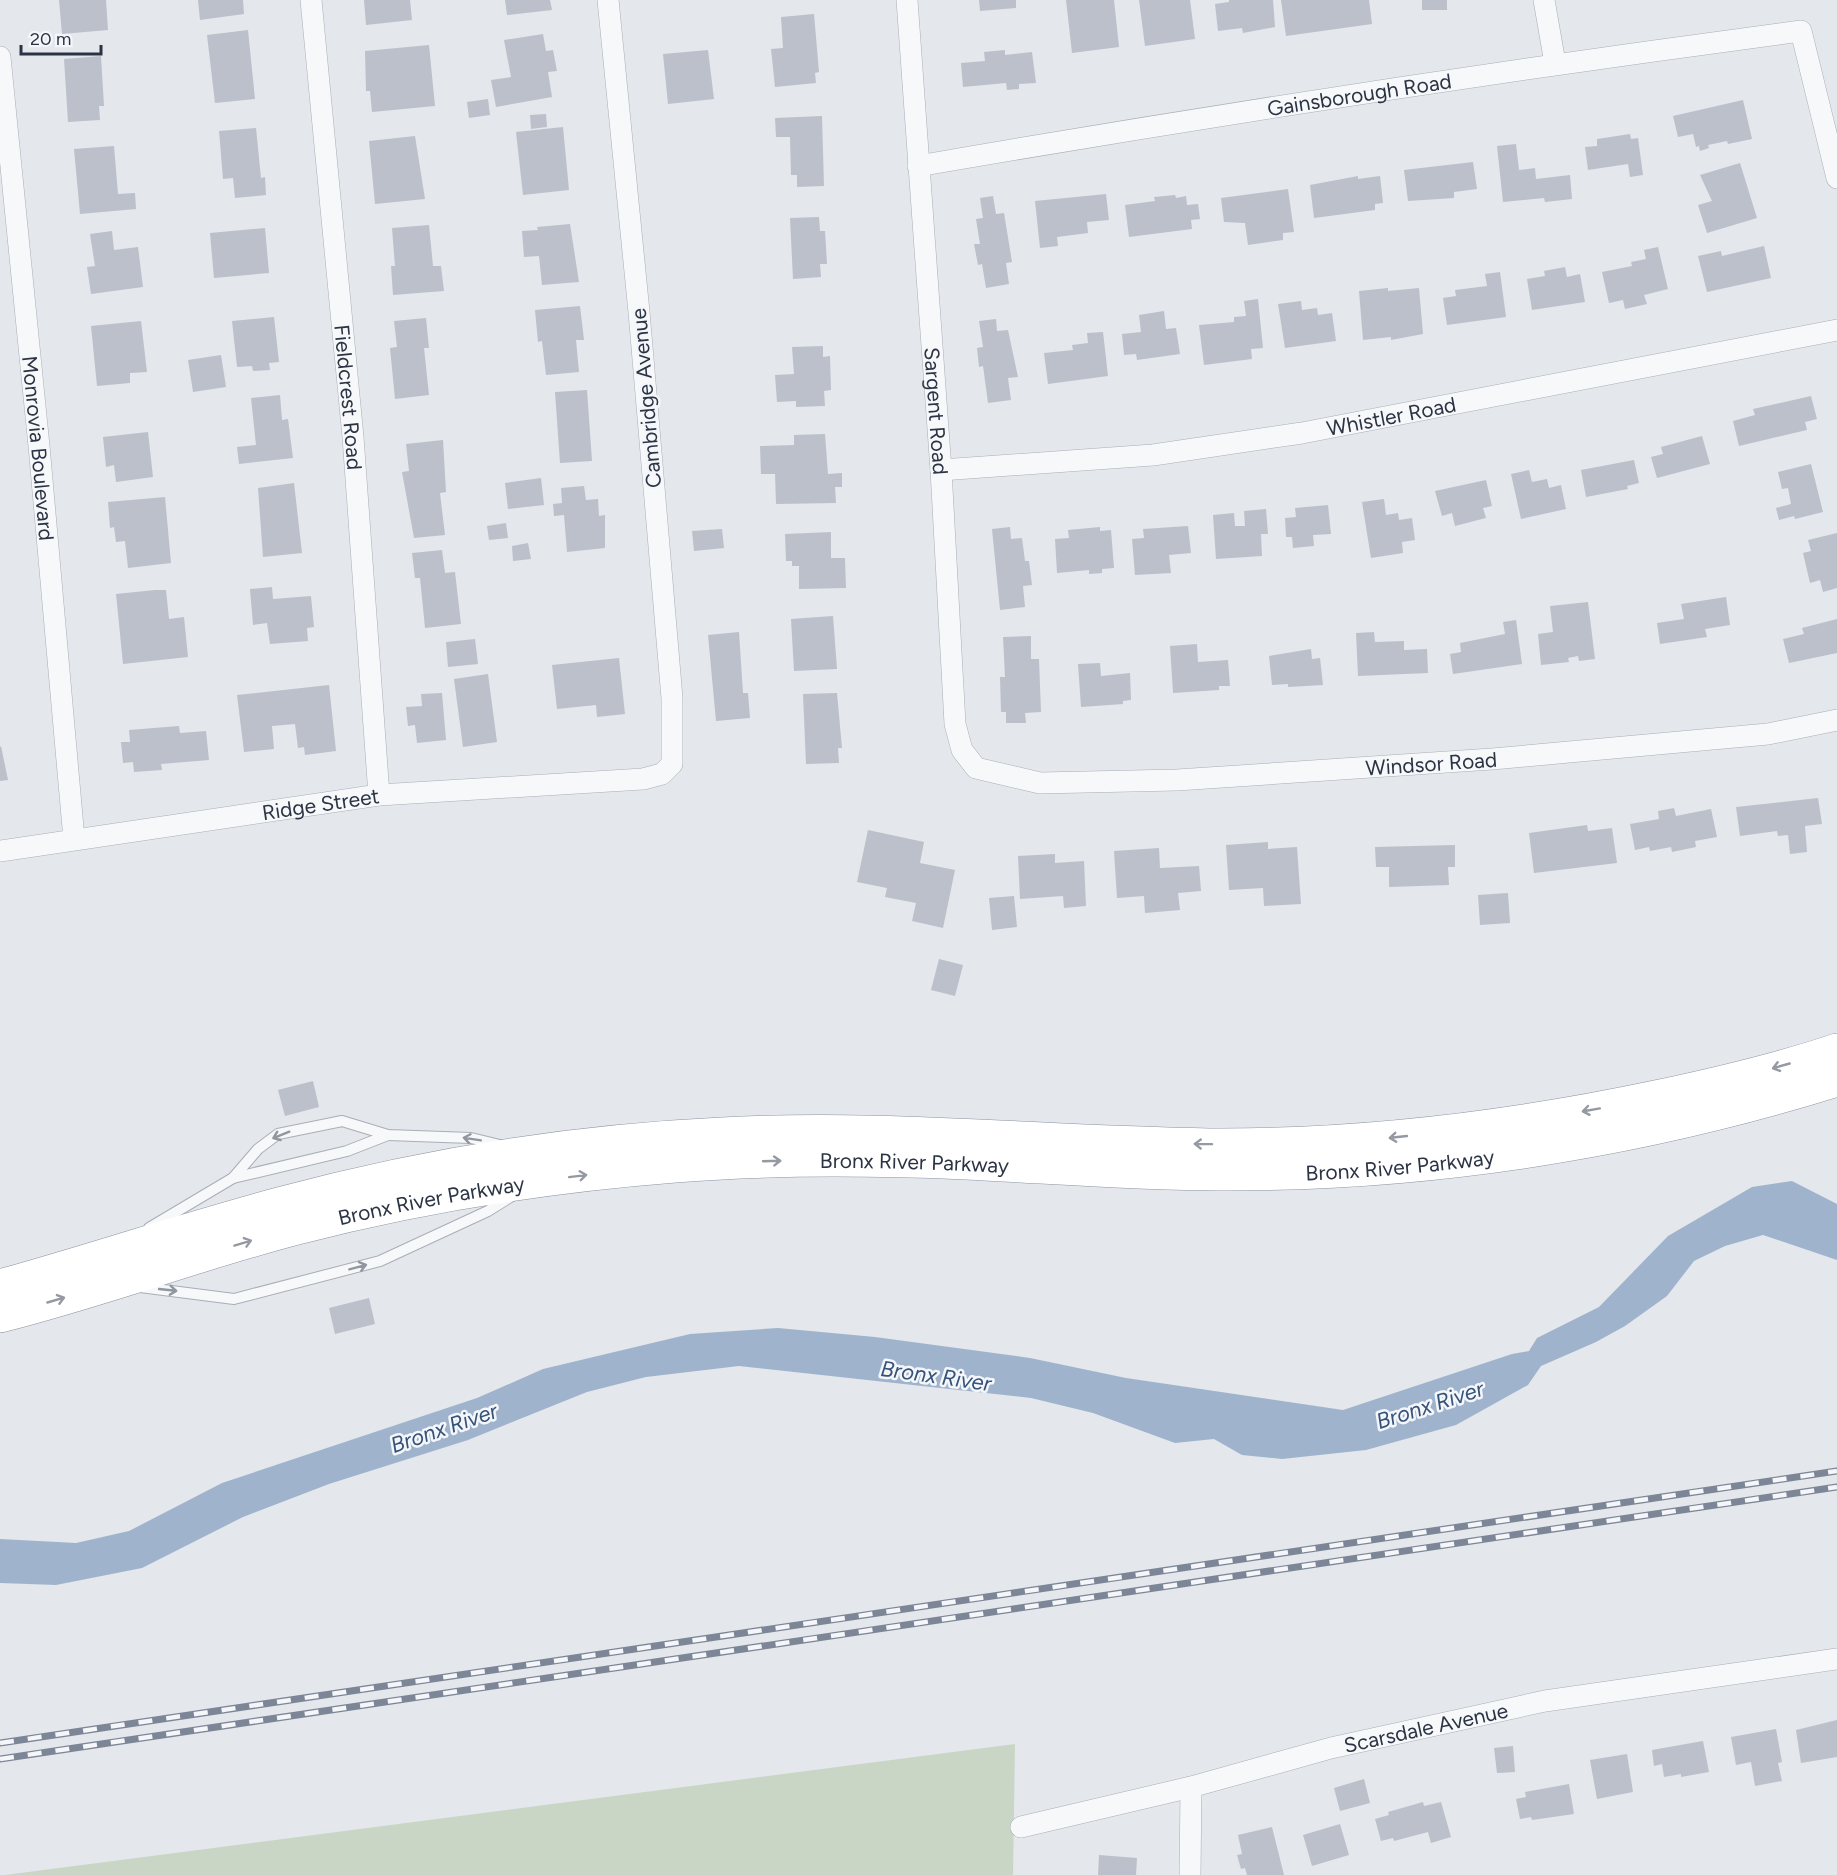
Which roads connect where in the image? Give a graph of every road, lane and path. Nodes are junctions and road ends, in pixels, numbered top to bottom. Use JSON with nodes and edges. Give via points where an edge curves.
{"nodes":[{"id":1,"x":310,"y":0,"type":"edge"},
{"id":2,"x":608,"y":0,"type":"edge"},
{"id":3,"x":907,"y":0,"type":"edge"},
{"id":4,"x":1544,"y":0,"type":"edge"},
{"id":5,"x":0,"y":57,"type":"edge"},
{"id":6,"x":1555,"y":63,"type":"junction"},
{"id":7,"x":918,"y":166,"type":"junction"},
{"id":8,"x":1837,"y":178,"type":"edge"},
{"id":9,"x":1837,"y":330,"type":"edge"},
{"id":10,"x":941,"y":470,"type":"junction"},
{"id":11,"x":1837,"y":720,"type":"edge"},
{"id":12,"x":643,"y":779,"type":"joint"},
{"id":13,"x":1024,"y":779,"type":"joint"},
{"id":14,"x":379,"y":795,"type":"junction"},
{"id":15,"x":74,"y":839,"type":"junction"},
{"id":16,"x":0,"y":851,"type":"edge"},
{"id":17,"x":1837,"y":1050,"type":"edge"},
{"id":18,"x":1837,"y":1080,"type":"edge"},
{"id":19,"x":388,"y":1135,"type":"junction"},
{"id":20,"x":532,"y":1167,"type":"junction"},
{"id":21,"x":233,"y":1178,"type":"junction"},
{"id":22,"x":106,"y":1270,"type":"junction"},
{"id":23,"x":0,"y":1286,"type":"edge"},
{"id":24,"x":0,"y":1316,"type":"edge"},
{"id":25,"x":1837,"y":1659,"type":"edge"},
{"id":26,"x":1191,"y":1787,"type":"junction"},
{"id":27,"x":1021,"y":1827,"type":"dead end"},
{"id":28,"x":1190,"y":1875,"type":"edge"}],
"edges":[{"from":1,"to":14,"type":"street","name":"Fieldcrest Road","via":[[353,437]]},
{"from":2,"to":12,"type":"street","name":"Cambridge Avenue","via":[[672,698],[672,764],[662,774]]},
{"from":3,"to":7,"type":"street","name":"Sargent Road"},
{"from":4,"to":6,"type":"street"},
{"from":5,"to":15,"type":"street","name":"Monrovia Boulevard"},
{"from":6,"to":7,"type":"street","name":"Gainsborough Road"},
{"from":6,"to":8,"type":"street","name":"Gainsborough Road","via":[[1801,31]]},
{"from":7,"to":10,"type":"street","name":"Sargent Road"},
{"from":9,"to":10,"type":"street","name":"Whistler Road","via":[[1302,433],[1153,455]]},
{"from":10,"to":13,"type":"street","name":"Sargent Road","via":[[955,724],[962,750],[976,768]]},
{"from":11,"to":13,"type":"street","name":"Windsor Road","via":[[1768,734],[1492,759],[1177,780],[1040,783]]},
{"from":12,"to":14,"type":"street","name":"Ridge Street"},
{"from":14,"to":15,"type":"street","name":"Ridge Street"},
{"from":15,"to":16,"type":"street","name":"Ridge Street"},
{"from":17,"to":20,"type":"highway","name":"Bronx River Parkway","one_way":true,"via":[[1734,1079],[1591,1110],[1351,1142],[1197,1144],[813,1131],[688,1136]]},
{"from":20,"to":18,"type":"highway","name":"Bronx River Parkway","one_way":true,"via":[[816,1160],[1194,1174],[1361,1170],[1612,1136],[1746,1107]]},
{"from":20,"to":19,"type":"lane","one_way":true,"via":[[471,1138]]},
{"from":19,"to":21,"type":"lane","via":[[347,1151]]},
{"from":19,"to":21,"type":"lane","one_way":true,"via":[[342,1121],[278,1134],[258,1149]]},
{"from":20,"to":22,"type":"highway","name":"Bronx River Parkway","via":[[439,1197]]},
{"from":22,"to":20,"type":"lane","one_way":true,"via":[[234,1299],[380,1261],[488,1211]]},
{"from":21,"to":22,"type":"lane"},
{"from":22,"to":23,"type":"highway","name":"Bronx River Parkway"},
{"from":24,"to":22,"type":"highway","name":"Bronx River Parkway","one_way":true},
{"from":25,"to":26,"type":"street","name":"Scarsdale Avenue","via":[[1545,1701],[1331,1748]]},
{"from":26,"to":27,"type":"street","name":"Scarsdale Avenue"},
{"from":26,"to":28,"type":"street"}]}
